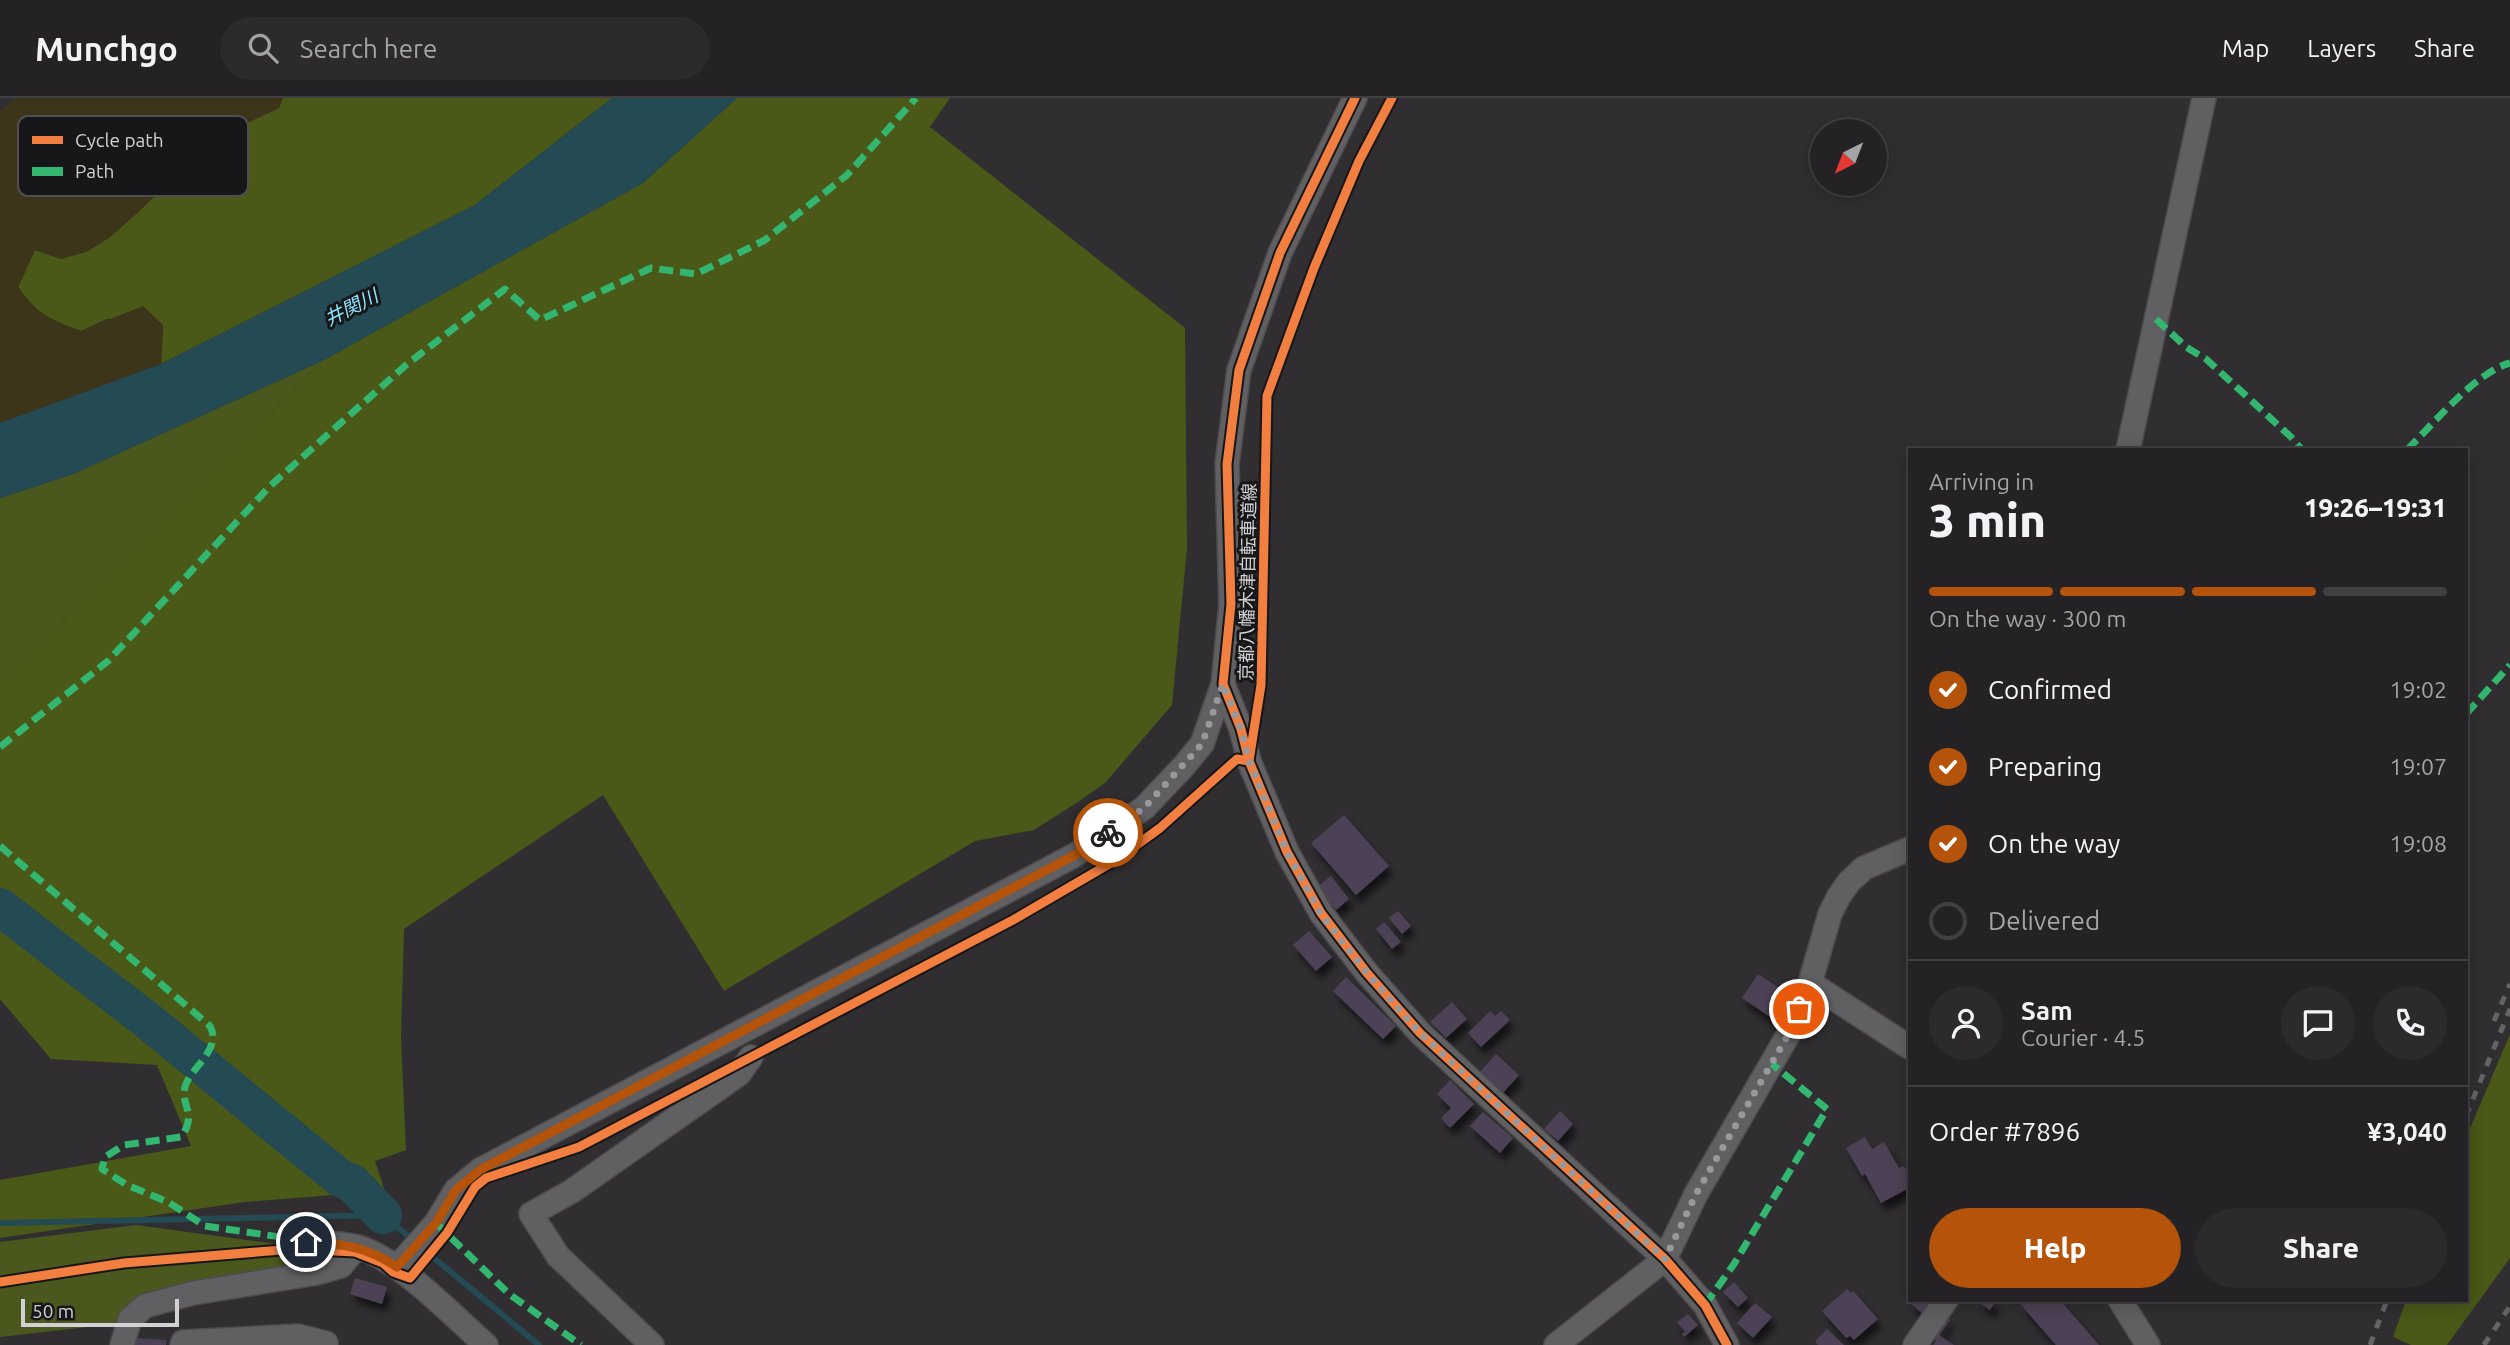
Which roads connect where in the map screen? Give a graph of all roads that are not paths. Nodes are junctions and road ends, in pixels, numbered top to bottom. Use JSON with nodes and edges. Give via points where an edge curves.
{"nodes":[{"id":1,"x":1354,"y":98,"type":"edge"},
{"id":2,"x":2204,"y":98,"type":"edge"},
{"id":3,"x":2129,"y":448,"type":"edge"},
{"id":4,"x":1223,"y":684,"type":"junction"},
{"id":5,"x":1908,"y":849,"type":"edge"},
{"id":6,"x":1810,"y":983,"type":"junction"},
{"id":7,"x":1908,"y":1046,"type":"edge"},
{"id":8,"x":751,"y":1057,"type":"dead end"},
{"id":9,"x":294,"y":1239,"type":"dead end"},
{"id":10,"x":357,"y":1247,"type":"junction"},
{"id":11,"x":1665,"y":1259,"type":"junction"},
{"id":12,"x":399,"y":1265,"type":"junction"},
{"id":13,"x":1945,"y":1302,"type":"edge"},
{"id":14,"x":2121,"y":1302,"type":"edge"},
{"id":15,"x":122,"y":1345,"type":"edge"},
{"id":16,"x":182,"y":1345,"type":"edge"},
{"id":17,"x":325,"y":1345,"type":"edge"},
{"id":18,"x":486,"y":1345,"type":"edge"},
{"id":19,"x":653,"y":1345,"type":"edge"},
{"id":20,"x":1556,"y":1345,"type":"edge"},
{"id":21,"x":1727,"y":1345,"type":"edge"},
{"id":22,"x":1914,"y":1345,"type":"edge"},
{"id":23,"x":2148,"y":1345,"type":"edge"}],
"edges":[{"from":1,"to":4,"type":"street","via":[[1280,253],[1240,370],[1227,464],[1231,604]]},
{"from":2,"to":3,"type":"street"},
{"from":4,"to":11,"type":"street","via":[[1287,852],[1321,914],[1420,1033]]},
{"from":4,"to":12,"type":"street","via":[[1202,744],[1144,808],[1075,855],[480,1170],[456,1190]]},
{"from":5,"to":6,"type":"street","via":[[1864,868],[1849,882],[1830,914]]},
{"from":6,"to":7,"type":"street"},
{"from":6,"to":11,"type":"street","via":[[1788,1035],[1696,1194]]},
{"from":8,"to":19,"type":"street","via":[[728,1082],[572,1191],[531,1214],[558,1256]]},
{"from":9,"to":10,"type":"street"},
{"from":10,"to":12,"type":"street"},
{"from":10,"to":15,"type":"street","via":[[341,1266],[317,1273],[193,1293],[145,1306],[130,1319]]},
{"from":11,"to":20,"type":"street"},
{"from":11,"to":21,"type":"street","via":[[1705,1305]]},
{"from":12,"to":18,"type":"street"},
{"from":13,"to":22,"type":"street"},
{"from":14,"to":23,"type":"street"},
{"from":16,"to":17,"type":"street","via":[[298,1336]]}]}
